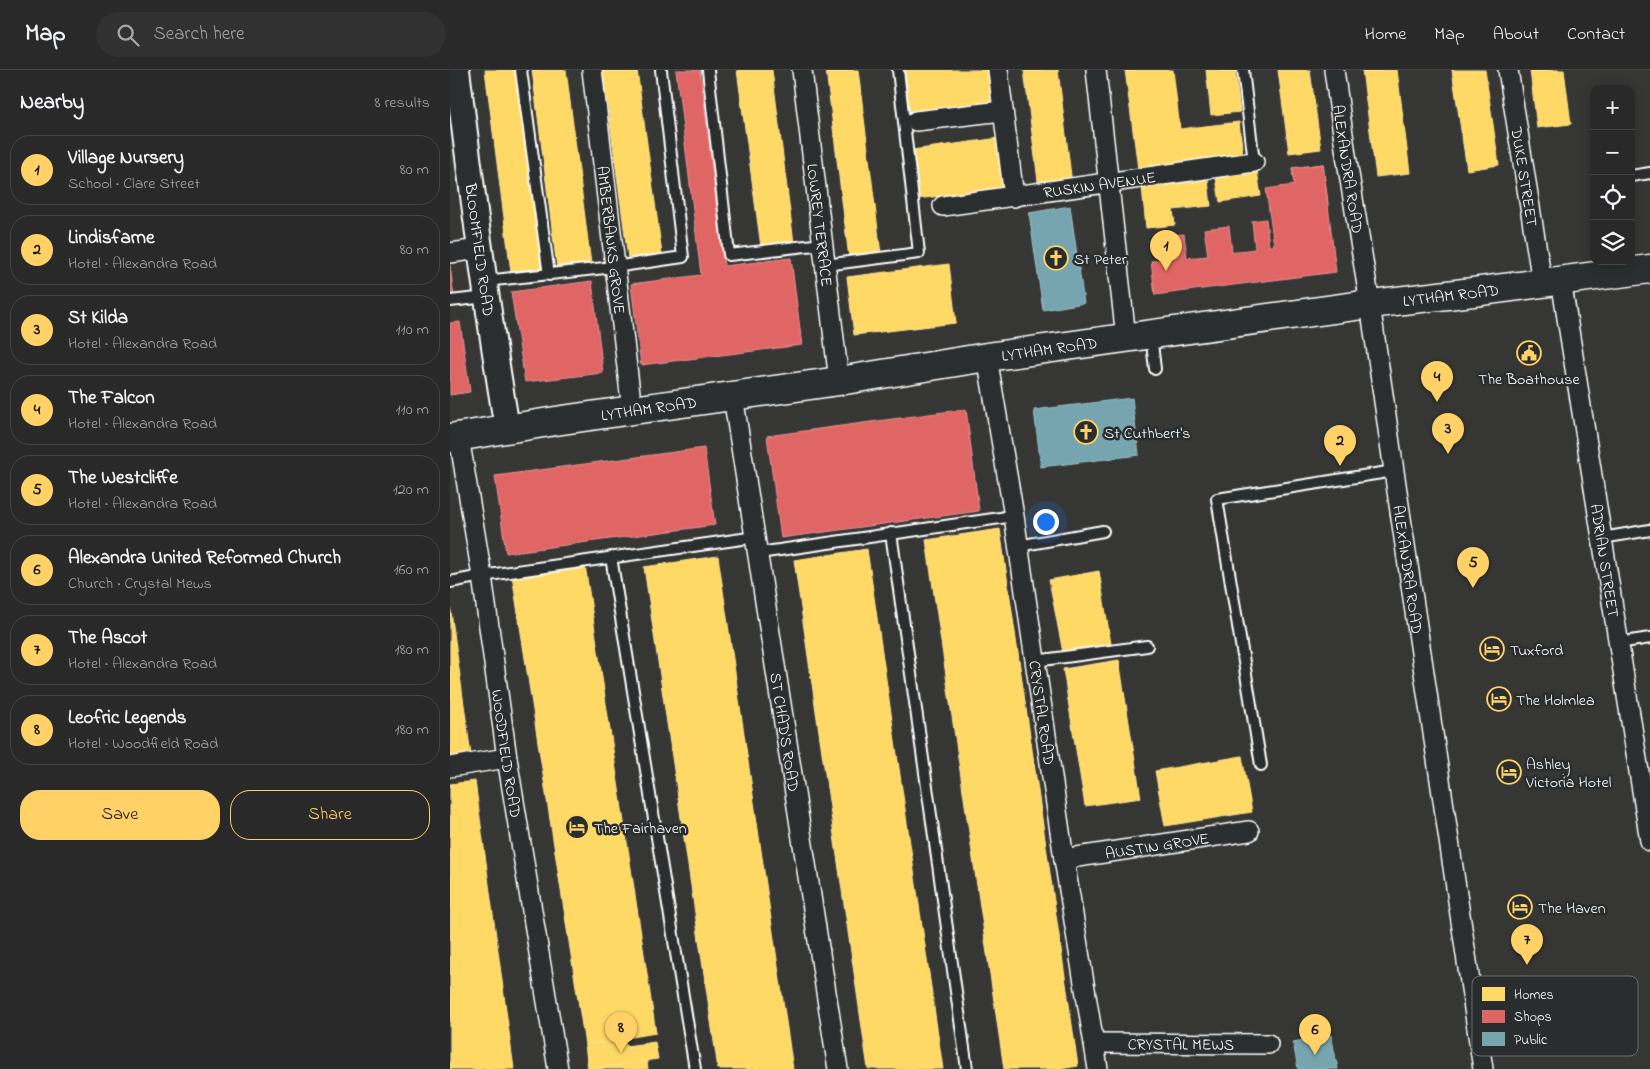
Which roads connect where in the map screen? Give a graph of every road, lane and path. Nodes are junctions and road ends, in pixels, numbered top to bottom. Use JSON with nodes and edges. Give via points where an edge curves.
{"nodes":[{"id":1,"x":457,"y":70,"type":"edge"},
{"id":2,"x":521,"y":70,"type":"edge"},
{"id":3,"x":592,"y":70,"type":"edge"},
{"id":4,"x":661,"y":70,"type":"edge"},
{"id":5,"x":708,"y":70,"type":"edge"},
{"id":6,"x":802,"y":70,"type":"edge"},
{"id":7,"x":898,"y":70,"type":"edge"},
{"id":8,"x":998,"y":70,"type":"edge"},
{"id":9,"x":1096,"y":70,"type":"edge"},
{"id":10,"x":1244,"y":70,"type":"edge"},
{"id":11,"x":1334,"y":70,"type":"edge"},
{"id":12,"x":1508,"y":70,"type":"edge"},
{"id":13,"x":1002,"y":111,"type":"junction"},
{"id":14,"x":916,"y":120,"type":"dead end"},
{"id":15,"x":1254,"y":162,"type":"joint"},
{"id":16,"x":1650,"y":173,"type":"edge"},
{"id":17,"x":1635,"y":175,"type":"edge"},
{"id":18,"x":1108,"y":184,"type":"junction"},
{"id":19,"x":1014,"y":197,"type":"junction"},
{"id":20,"x":943,"y":206,"type":"dead end"},
{"id":21,"x":823,"y":244,"type":"junction"},
{"id":22,"x":480,"y":249,"type":"junction"},
{"id":23,"x":450,"y":253,"type":"edge"},
{"id":24,"x":825,"y":265,"type":"junction"},
{"id":25,"x":614,"y":267,"type":"junction"},
{"id":26,"x":1650,"y":269,"type":"edge"},
{"id":27,"x":549,"y":274,"type":"junction"},
{"id":28,"x":1650,"y":274,"type":"edge"},
{"id":29,"x":1551,"y":281,"type":"junction"},
{"id":30,"x":486,"y":289,"type":"junction"},
{"id":31,"x":450,"y":301,"type":"edge"},
{"id":32,"x":1370,"y":304,"type":"junction"},
{"id":33,"x":1139,"y":336,"type":"junction"},
{"id":34,"x":987,"y":357,"type":"junction"},
{"id":35,"x":1155,"y":369,"type":"dead end"},
{"id":36,"x":839,"y":381,"type":"junction"},
{"id":37,"x":733,"y":396,"type":"junction"},
{"id":38,"x":632,"y":410,"type":"junction"},
{"id":39,"x":507,"y":428,"type":"junction"},
{"id":40,"x":454,"y":437,"type":"edge"},
{"id":41,"x":1394,"y":472,"type":"junction"},
{"id":42,"x":1014,"y":516,"type":"junction"},
{"id":43,"x":1650,"y":530,"type":"edge"},
{"id":44,"x":1103,"y":531,"type":"dead end"},
{"id":45,"x":891,"y":533,"type":"junction"},
{"id":46,"x":1602,"y":538,"type":"junction"},
{"id":47,"x":757,"y":545,"type":"junction"},
{"id":48,"x":1018,"y":546,"type":"junction"},
{"id":49,"x":611,"y":557,"type":"junction"},
{"id":50,"x":482,"y":576,"type":"junction"},
{"id":51,"x":450,"y":582,"type":"edge"},
{"id":52,"x":1650,"y":638,"type":"edge"},
{"id":53,"x":1618,"y":642,"type":"junction"},
{"id":54,"x":1147,"y":646,"type":"dead end"},
{"id":55,"x":1035,"y":661,"type":"junction"},
{"id":56,"x":507,"y":758,"type":"junction"},
{"id":57,"x":1261,"y":765,"type":"dead end"},
{"id":58,"x":450,"y":767,"type":"edge"},
{"id":59,"x":1249,"y":832,"type":"dead end"},
{"id":60,"x":1650,"y":841,"type":"edge"},
{"id":61,"x":1064,"y":859,"type":"junction"},
{"id":62,"x":1472,"y":995,"type":"edge"},
{"id":63,"x":1095,"y":1043,"type":"junction"},
{"id":64,"x":1268,"y":1044,"type":"dead end"},
{"id":65,"x":1481,"y":1056,"type":"edge"},
{"id":66,"x":558,"y":1069,"type":"edge"},
{"id":67,"x":695,"y":1069,"type":"edge"},
{"id":68,"x":838,"y":1069,"type":"edge"},
{"id":69,"x":967,"y":1069,"type":"edge"},
{"id":70,"x":1098,"y":1069,"type":"edge"},
{"id":71,"x":1483,"y":1069,"type":"edge"}],
"edges":[{"from":1,"to":22,"type":"street","name":"BLOOMFIELD ROAD"},
{"from":2,"to":27,"type":"lane"},
{"from":3,"to":25,"type":"street","name":"AMBERBANKS GROVE"},
{"from":4,"to":25,"type":"lane","via":[[683,257]]},
{"from":5,"to":21,"type":"lane","via":[[730,255]]},
{"from":6,"to":21,"type":"street","name":"LOWREY TERRACE"},
{"from":7,"to":24,"type":"lane","via":[[919,253]]},
{"from":8,"to":13,"type":"street"},
{"from":9,"to":18,"type":"street"},
{"from":10,"to":15,"type":"lane"},
{"from":11,"to":32,"type":"street","name":"ALEXANDRA ROAD"},
{"from":12,"to":29,"type":"street","name":"DUKE STREET"},
{"from":13,"to":14,"type":"street"},
{"from":13,"to":19,"type":"street"},
{"from":15,"to":18,"type":"street","name":"RUSKIN AVENUE"},
{"from":16,"to":17,"type":"lane"},
{"from":18,"to":19,"type":"street","name":"RUSKIN AVENUE"},
{"from":18,"to":33,"type":"street"},
{"from":19,"to":20,"type":"street","name":"RUSKIN AVENUE"},
{"from":21,"to":24,"type":"street","name":"LOWREY TERRACE"},
{"from":22,"to":23,"type":"street"},
{"from":22,"to":30,"type":"street","name":"BLOOMFIELD ROAD"},
{"from":24,"to":36,"type":"street","name":"LOWREY TERRACE"},
{"from":25,"to":27,"type":"lane"},
{"from":25,"to":38,"type":"street","name":"AMBERBANKS GROVE"},
{"from":26,"to":28,"type":"street"},
{"from":26,"to":29,"type":"main road","name":"LYTHAM ROAD"},
{"from":27,"to":30,"type":"lane"},
{"from":29,"to":32,"type":"main road","name":"LYTHAM ROAD"},
{"from":29,"to":46,"type":"street","name":"ADRIAN STREET"},
{"from":30,"to":31,"type":"lane"},
{"from":30,"to":39,"type":"street","name":"BLOOMFIELD ROAD"},
{"from":32,"to":33,"type":"main road","name":"LYTHAM ROAD"},
{"from":32,"to":41,"type":"street","name":"ALEXANDRA ROAD"},
{"from":33,"to":34,"type":"main road","name":"LYTHAM ROAD"},
{"from":33,"to":35,"type":"lane"},
{"from":34,"to":36,"type":"main road","name":"LYTHAM ROAD"},
{"from":34,"to":42,"type":"street","name":"CRYSTAL ROAD"},
{"from":36,"to":37,"type":"main road","name":"LYTHAM ROAD"},
{"from":37,"to":38,"type":"main road","name":"LYTHAM ROAD"},
{"from":37,"to":47,"type":"street","name":"ST CHAD'S ROAD"},
{"from":38,"to":39,"type":"main road","name":"LYTHAM ROAD"},
{"from":39,"to":40,"type":"main road","name":"LYTHAM ROAD"},
{"from":40,"to":50,"type":"street","name":"WOODFIELD ROAD"},
{"from":41,"to":57,"type":"lane","via":[[1217,499]]},
{"from":41,"to":62,"type":"street","name":"ALEXANDRA ROAD"},
{"from":42,"to":45,"type":"lane"},
{"from":42,"to":48,"type":"street","name":"CRYSTAL ROAD"},
{"from":43,"to":46,"type":"lane"},
{"from":44,"to":48,"type":"lane"},
{"from":45,"to":47,"type":"lane"},
{"from":45,"to":69,"type":"lane"},
{"from":46,"to":53,"type":"street","name":"ADRIAN STREET"},
{"from":47,"to":49,"type":"lane"},
{"from":47,"to":68,"type":"street","name":"ST CHAD'S ROAD"},
{"from":48,"to":55,"type":"street","name":"CRYSTAL ROAD"},
{"from":49,"to":50,"type":"lane"},
{"from":49,"to":67,"type":"lane"},
{"from":50,"to":51,"type":"lane"},
{"from":50,"to":56,"type":"street","name":"WOODFIELD ROAD"},
{"from":52,"to":53,"type":"lane"},
{"from":53,"to":60,"type":"street","name":"ADRIAN STREET"},
{"from":54,"to":55,"type":"lane"},
{"from":55,"to":61,"type":"street","name":"CRYSTAL ROAD"},
{"from":56,"to":58,"type":"street"},
{"from":56,"to":66,"type":"street","name":"WOODFIELD ROAD"},
{"from":59,"to":61,"type":"street","name":"AUSTIN GROVE"},
{"from":61,"to":63,"type":"street","name":"CRYSTAL ROAD"},
{"from":63,"to":64,"type":"street","name":"CRYSTAL MEWS"},
{"from":63,"to":70,"type":"street","name":"CRYSTAL ROAD"},
{"from":65,"to":71,"type":"street","name":"ALEXANDRA ROAD"}]}
